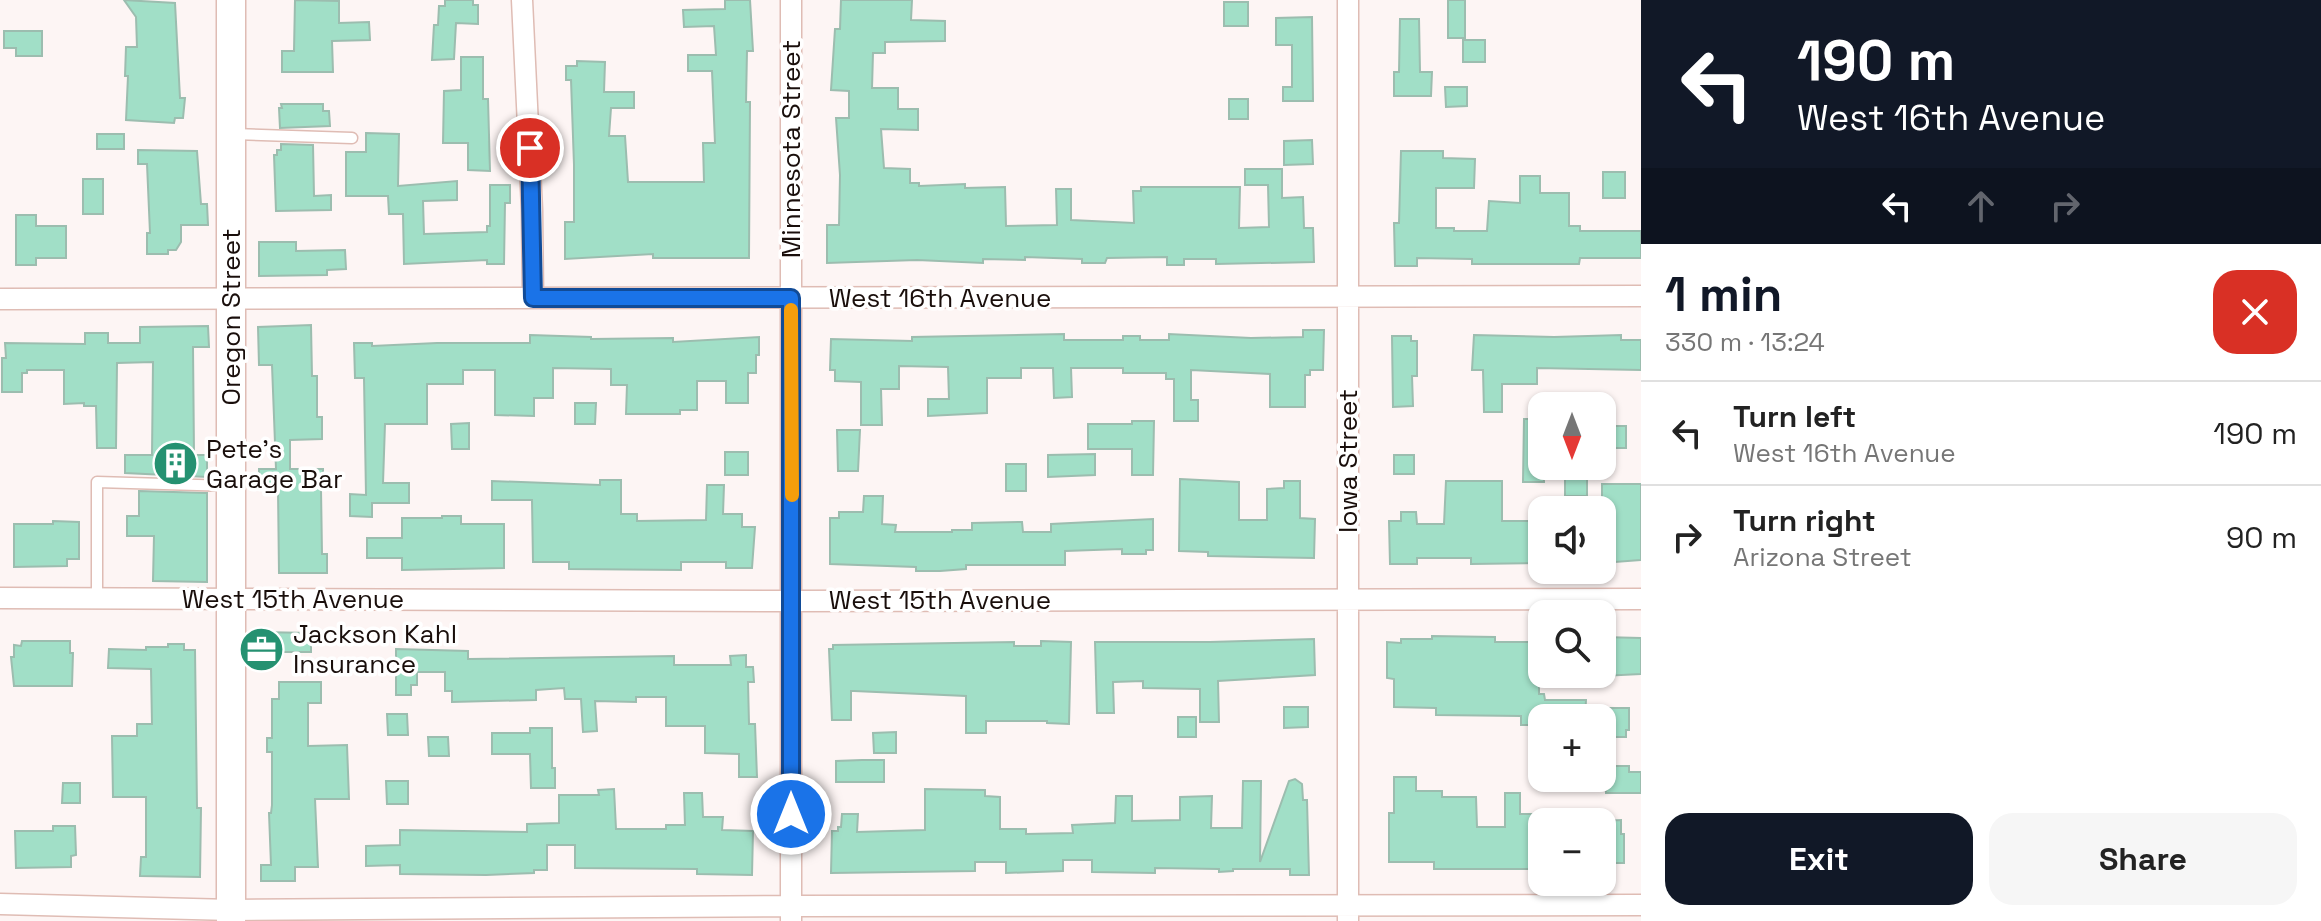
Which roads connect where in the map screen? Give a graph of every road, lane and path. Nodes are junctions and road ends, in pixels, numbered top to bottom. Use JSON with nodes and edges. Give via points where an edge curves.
{"nodes":[{"id":1,"x":231,"y":0,"type":"edge"},
{"id":2,"x":522,"y":0,"type":"edge"},
{"id":3,"x":791,"y":0,"type":"edge"},
{"id":4,"x":1348,"y":0,"type":"edge"},
{"id":5,"x":231,"y":134,"type":"junction"},
{"id":6,"x":352,"y":138,"type":"dead end"},
{"id":7,"x":1641,"y":296,"type":"edge"},
{"id":8,"x":533,"y":298,"type":"junction"},
{"id":9,"x":791,"y":298,"type":"junction"},
{"id":10,"x":1348,"y":298,"type":"junction"},
{"id":11,"x":0,"y":299,"type":"edge"},
{"id":12,"x":232,"y":300,"type":"junction"},
{"id":13,"x":231,"y":486,"type":"junction"},
{"id":14,"x":0,"y":598,"type":"edge"},
{"id":15,"x":97,"y":599,"type":"junction"},
{"id":16,"x":230,"y":599,"type":"junction"},
{"id":17,"x":1349,"y":599,"type":"junction"},
{"id":18,"x":1641,"y":599,"type":"edge"},
{"id":19,"x":792,"y":601,"type":"junction"},
{"id":20,"x":0,"y":904,"type":"edge"},
{"id":21,"x":1641,"y":905,"type":"edge"},
{"id":22,"x":791,"y":913,"type":"edge"},
{"id":23,"x":1348,"y":913,"type":"edge"},
{"id":24,"x":173,"y":914,"type":"edge"},
{"id":25,"x":231,"y":915,"type":"edge"}],
"edges":[{"from":1,"to":5,"type":"main road","name":"Oregon Street"},
{"from":2,"to":8,"type":"street"},
{"from":3,"to":9,"type":"street","name":"Minnesota Street"},
{"from":4,"to":10,"type":"street","name":"Iowa Street"},
{"from":5,"to":6,"type":"lane"},
{"from":5,"to":12,"type":"main road","name":"Oregon Street"},
{"from":7,"to":10,"type":"street","name":"West 16th Avenue"},
{"from":8,"to":9,"type":"street","name":"West 16th Avenue"},
{"from":8,"to":12,"type":"street","name":"West 16th Avenue"},
{"from":9,"to":10,"type":"street","name":"West 16th Avenue"},
{"from":9,"to":19,"type":"street","name":"Minnesota Street"},
{"from":10,"to":17,"type":"street","name":"Iowa Street"},
{"from":11,"to":12,"type":"street","name":"West 16th Avenue"},
{"from":12,"to":13,"type":"main road","name":"Oregon Street"},
{"from":13,"to":15,"type":"lane","via":[[97,482]]},
{"from":13,"to":16,"type":"main road","name":"Oregon Street"},
{"from":14,"to":15,"type":"street","name":"West 15th Avenue"},
{"from":15,"to":16,"type":"street","name":"West 15th Avenue"},
{"from":16,"to":19,"type":"street","name":"West 15th Avenue"},
{"from":16,"to":25,"type":"main road","name":"Oregon Street"},
{"from":17,"to":18,"type":"street","name":"West 15th Avenue"},
{"from":17,"to":19,"type":"street","name":"West 15th Avenue"},
{"from":17,"to":23,"type":"street","name":"Iowa Street"},
{"from":19,"to":22,"type":"street","name":"Minnesota Street"},
{"from":20,"to":24,"type":"street"},
{"from":21,"to":23,"type":"street"},
{"from":22,"to":23,"type":"street"},
{"from":22,"to":25,"type":"street"},
{"from":24,"to":25,"type":"street"}]}
